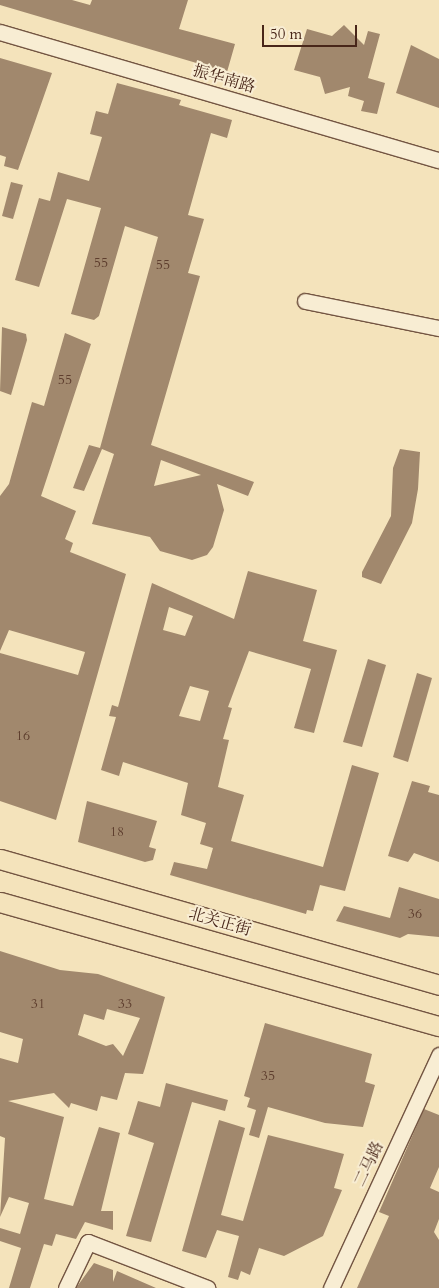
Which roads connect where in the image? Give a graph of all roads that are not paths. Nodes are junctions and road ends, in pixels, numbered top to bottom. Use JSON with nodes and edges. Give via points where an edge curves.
{"nodes":[{"id":1,"x":0,"y":32,"type":"edge"},
{"id":2,"x":439,"y":160,"type":"edge"},
{"id":3,"x":305,"y":301,"type":"dead end"},
{"id":4,"x":439,"y":328,"type":"edge"},
{"id":5,"x":0,"y":859,"type":"edge"},
{"id":6,"x":0,"y":902,"type":"edge"},
{"id":7,"x":439,"y":986,"type":"edge"},
{"id":8,"x":439,"y":1026,"type":"edge"},
{"id":9,"x":439,"y":1055,"type":"edge"},
{"id":10,"x":66,"y":1288,"type":"edge"},
{"id":11,"x":207,"y":1288,"type":"edge"},
{"id":12,"x":331,"y":1288,"type":"edge"}],
"edges":[{"from":1,"to":2,"type":"street","name":"振华南路"},
{"from":3,"to":4,"type":"street"},
{"from":5,"to":7,"type":"main road","name":"北关正街"},
{"from":6,"to":8,"type":"main road"},
{"from":9,"to":12,"type":"street","name":"二马路"},
{"from":10,"to":11,"type":"street","via":[[88,1242]]}]}
